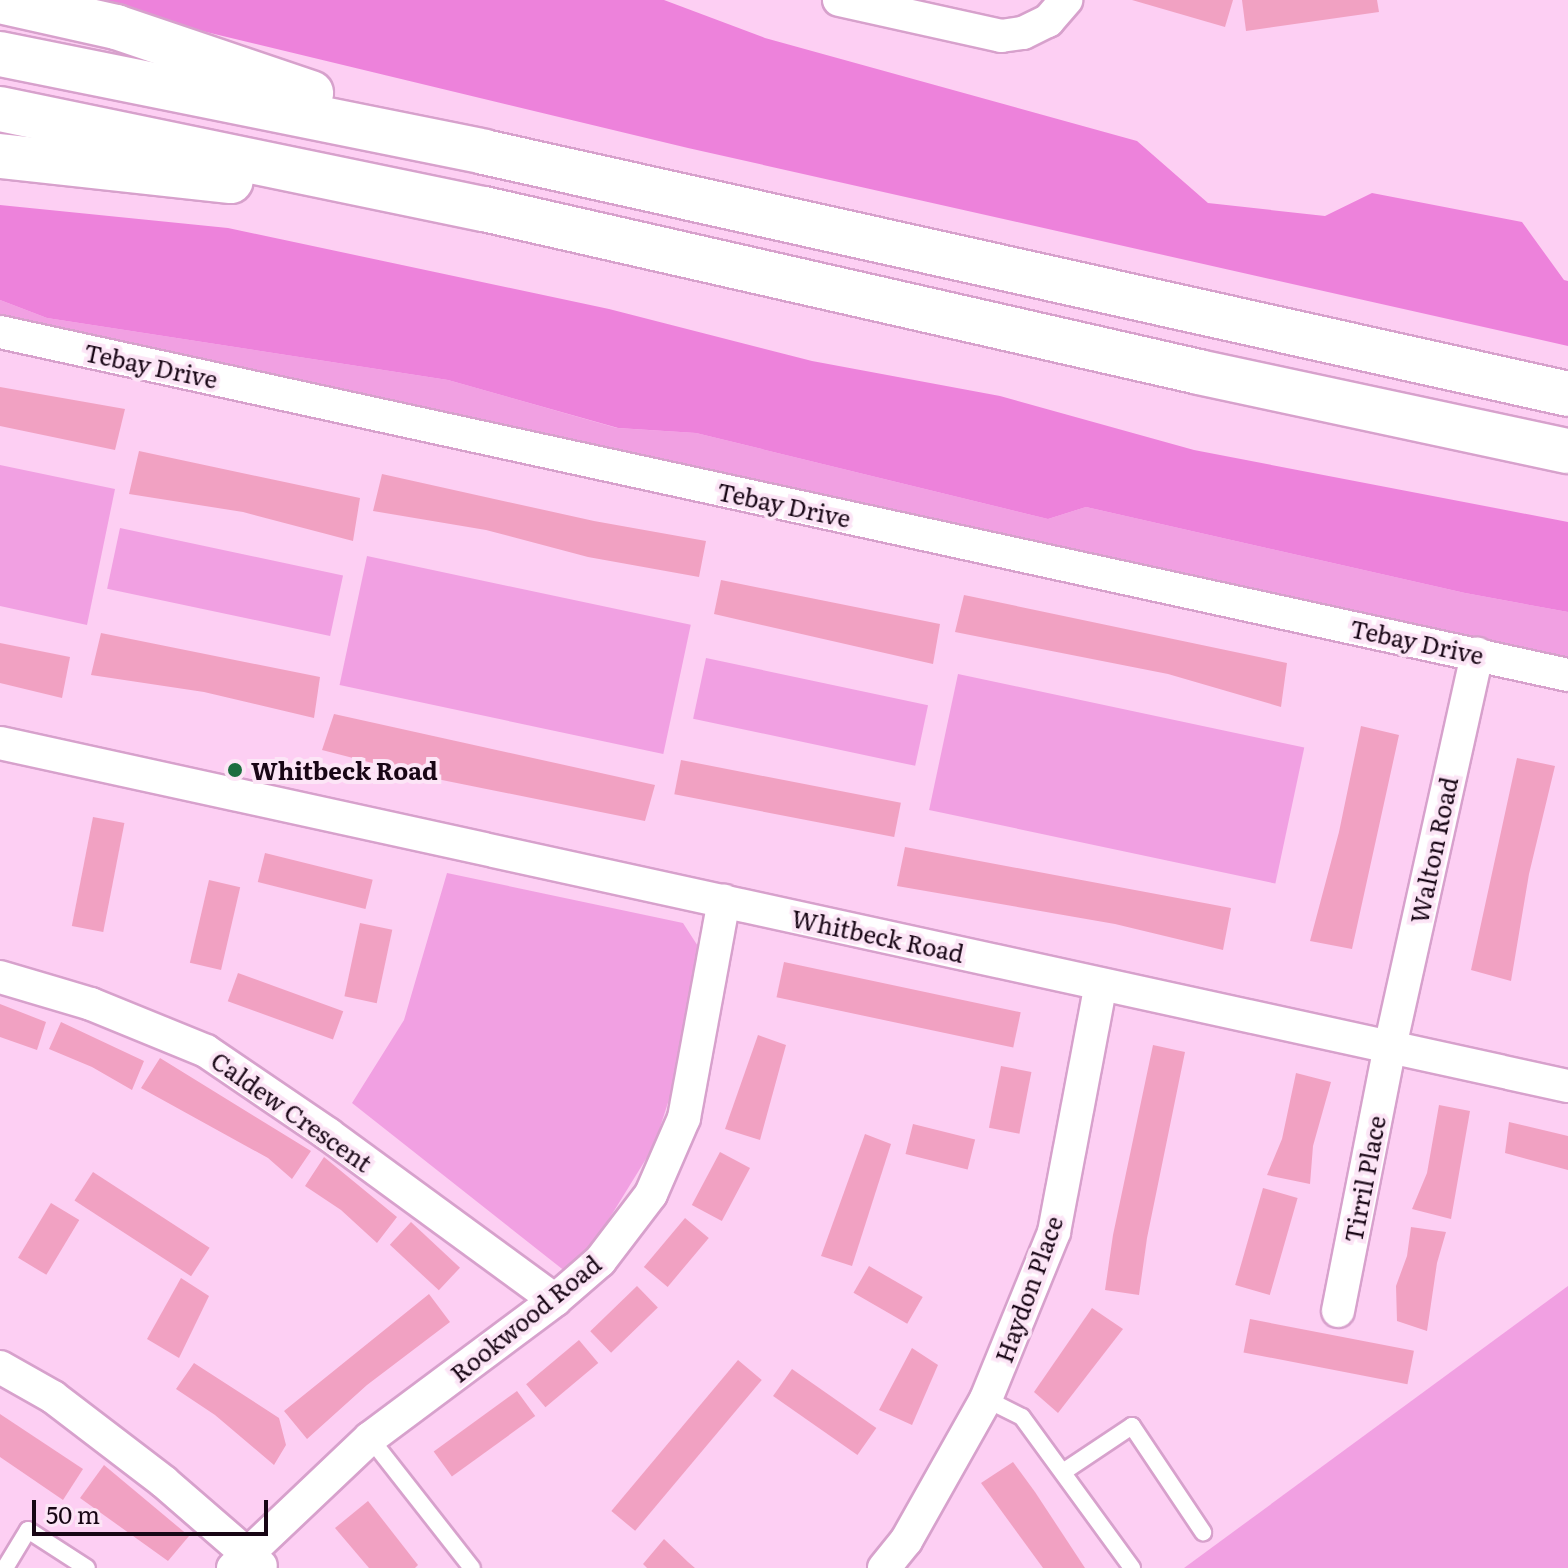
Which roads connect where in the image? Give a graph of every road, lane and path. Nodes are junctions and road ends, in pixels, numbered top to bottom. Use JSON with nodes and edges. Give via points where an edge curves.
{"nodes":[{"id":1,"x":839,"y":0,"type":"edge"},
{"id":2,"x":1066,"y":0,"type":"edge"},
{"id":3,"x":0,"y":1,"type":"edge"},
{"id":4,"x":0,"y":54,"type":"edge"},
{"id":5,"x":0,"y":109,"type":"edge"},
{"id":6,"x":484,"y":152,"type":"junction"},
{"id":7,"x":0,"y":156,"type":"edge"},
{"id":8,"x":484,"y":209,"type":"junction"},
{"id":9,"x":0,"y":332,"type":"edge"},
{"id":10,"x":1568,"y":394,"type":"edge"},
{"id":11,"x":1568,"y":451,"type":"edge"},
{"id":12,"x":1477,"y":653,"type":"junction"},
{"id":13,"x":1568,"y":675,"type":"edge"},
{"id":14,"x":0,"y":743,"type":"edge"},
{"id":15,"x":724,"y":901,"type":"junction"},
{"id":16,"x":0,"y":977,"type":"edge"},
{"id":17,"x":1101,"y":984,"type":"junction"},
{"id":18,"x":1390,"y":1047,"type":"junction"},
{"id":19,"x":1568,"y":1086,"type":"edge"},
{"id":20,"x":555,"y":1300,"type":"junction"},
{"id":21,"x":1338,"y":1311,"type":"dead end"},
{"id":22,"x":0,"y":1367,"type":"edge"},
{"id":23,"x":986,"y":1399,"type":"junction"},
{"id":24,"x":370,"y":1438,"type":"junction"},
{"id":25,"x":1063,"y":1472,"type":"junction"},
{"id":26,"x":1203,"y":1532,"type":"dead end"},
{"id":27,"x":248,"y":1563,"type":"edge"},
{"id":28,"x":5,"y":1568,"type":"edge"},
{"id":29,"x":87,"y":1568,"type":"edge"},
{"id":30,"x":472,"y":1568,"type":"edge"},
{"id":31,"x":884,"y":1568,"type":"edge"},
{"id":32,"x":1132,"y":1568,"type":"edge"}],
"edges":[{"from":1,"to":2,"type":"street","via":[[1001,36],[1048,21]]},
{"from":3,"to":6,"type":"highway","via":[[116,27]]},
{"from":4,"to":6,"type":"highway"},
{"from":5,"to":8,"type":"highway"},
{"from":6,"to":10,"type":"highway"},
{"from":7,"to":8,"type":"highway"},
{"from":8,"to":11,"type":"highway"},
{"from":9,"to":12,"type":"street","name":"Tebay Drive"},
{"from":12,"to":13,"type":"street","name":"Tebay Drive"},
{"from":12,"to":18,"type":"street","name":"Walton Road"},
{"from":14,"to":15,"type":"street","name":"Whitbeck Road"},
{"from":15,"to":17,"type":"street","name":"Whitbeck Road"},
{"from":15,"to":20,"type":"street","name":"Rookwood Road","via":[[684,1118],[651,1194],[600,1261]]},
{"from":16,"to":20,"type":"street","name":"Caldew Crescent","via":[[91,1004],[206,1051]]},
{"from":17,"to":18,"type":"street","name":"Whitbeck Road"},
{"from":17,"to":23,"type":"street","name":"Haydon Place","via":[[1054,1232]]},
{"from":18,"to":19,"type":"street","name":"Whitbeck Road"},
{"from":18,"to":21,"type":"street","name":"Tirril Place"},
{"from":20,"to":24,"type":"street","name":"Rookwood Road"},
{"from":22,"to":27,"type":"street","via":[[53,1397]]},
{"from":23,"to":25,"type":"lane","via":[[1022,1417]]},
{"from":23,"to":31,"type":"street","name":"Haydon Place","via":[[906,1541]]},
{"from":24,"to":27,"type":"street","name":"Rookwood Road"},
{"from":24,"to":30,"type":"lane"},
{"from":25,"to":26,"type":"lane","via":[[1132,1426]]},
{"from":25,"to":32,"type":"lane"},
{"from":28,"to":29,"type":"lane","via":[[28,1530]]}]}
